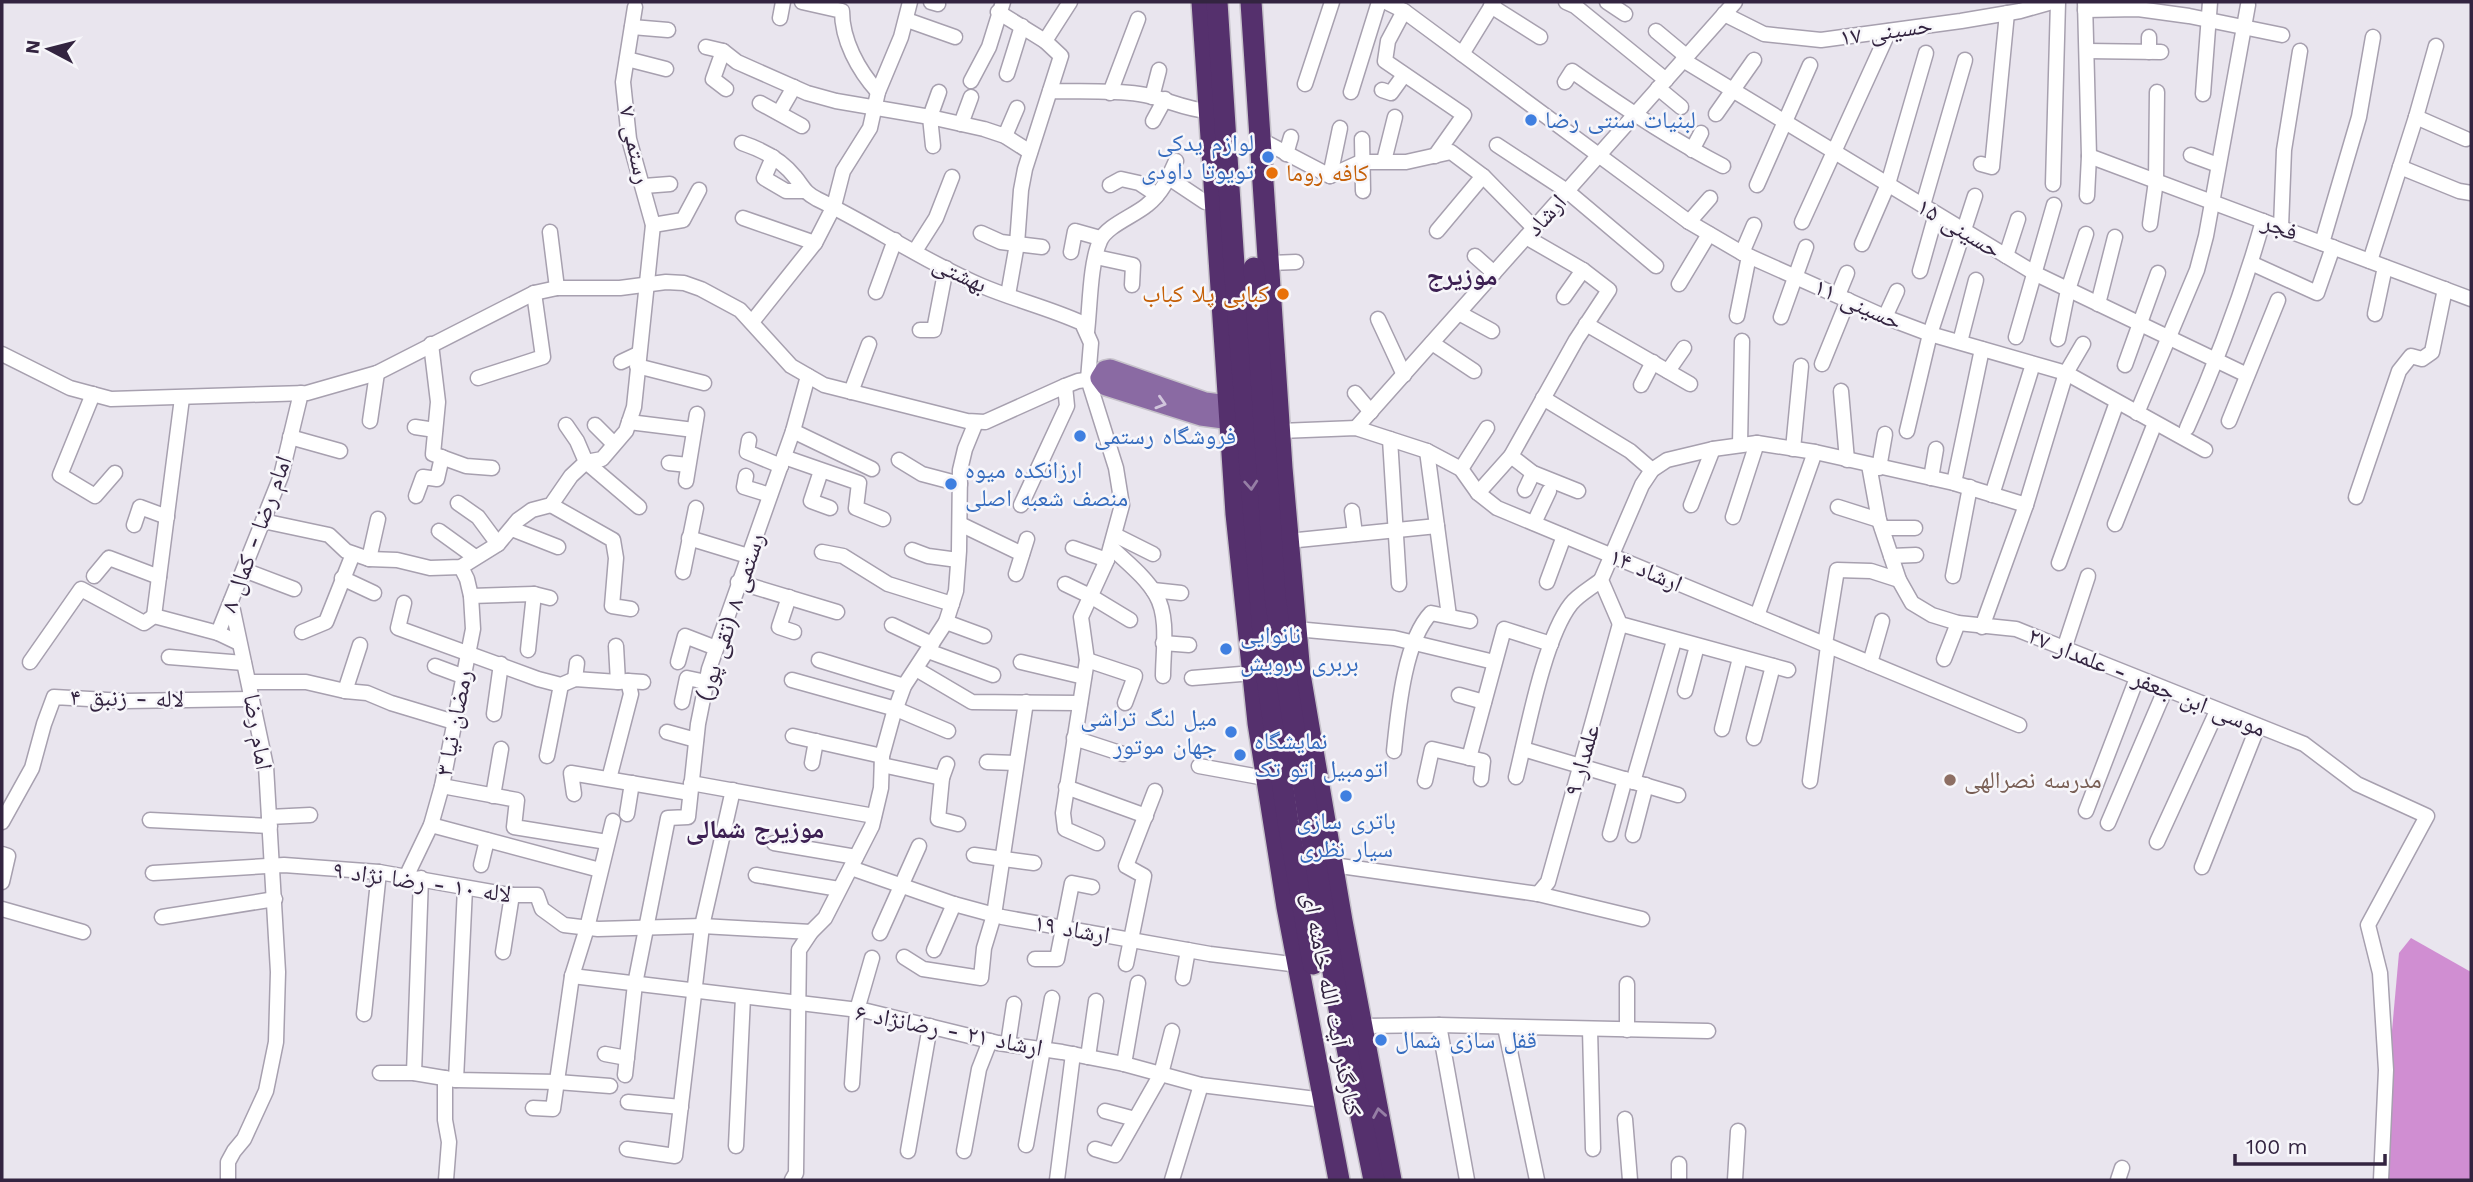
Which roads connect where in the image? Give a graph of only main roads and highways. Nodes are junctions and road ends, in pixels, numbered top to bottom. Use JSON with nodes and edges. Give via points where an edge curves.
{"nodes":[{"id":1,"x":1202,"y":2,"type":"edge"},
{"id":2,"x":1217,"y":2,"type":"edge"},
{"id":3,"x":1238,"y":2,"type":"edge"},
{"id":4,"x":1251,"y":2,"type":"edge"},
{"id":5,"x":1211,"y":32,"type":"junction"},
{"id":6,"x":1227,"y":265,"type":"junction"},
{"id":7,"x":1263,"y":295,"type":"junction"},
{"id":8,"x":1094,"y":379,"type":"road end"},
{"id":9,"x":1223,"y":412,"type":"junction"},
{"id":10,"x":1282,"y":570,"type":"junction"},
{"id":11,"x":1284,"y":595,"type":"junction"},
{"id":12,"x":1254,"y":622,"type":"junction"},
{"id":13,"x":1293,"y":675,"type":"junction"},
{"id":14,"x":1265,"y":721,"type":"junction"},
{"id":15,"x":1281,"y":824,"type":"junction"},
{"id":16,"x":1295,"y":907,"type":"junction"},
{"id":17,"x":1343,"y":978,"type":"junction"},
{"id":18,"x":1331,"y":1100,"type":"junction"},
{"id":19,"x":1339,"y":1180,"type":"edge"},
{"id":20,"x":1353,"y":1180,"type":"edge"},
{"id":21,"x":1374,"y":1180,"type":"edge"},
{"id":22,"x":1391,"y":1180,"type":"edge"}],
"edges":[{"from":1,"to":5,"type":"highway"},
{"from":2,"to":5,"type":"highway"},
{"from":3,"to":7,"type":"highway"},
{"from":4,"to":7,"type":"highway","via":[[1267,263]]},
{"from":5,"to":6,"type":"highway"},
{"from":5,"to":6,"type":"highway","via":[[1209,111],[1215,202]]},
{"from":6,"to":9,"type":"highway"},
{"from":6,"to":9,"type":"highway"},
{"from":7,"to":10,"type":"highway"},
{"from":7,"to":10,"type":"highway","via":[[1288,541]]},
{"from":8,"to":9,"type":"main road","via":[[1110,369]]},
{"from":9,"to":12,"type":"highway","one_way":true},
{"from":9,"to":12,"type":"highway","via":[[1233,450],[1236,514]]},
{"from":10,"to":11,"type":"highway"},
{"from":11,"to":13,"type":"highway"},
{"from":11,"to":13,"type":"highway","via":[[1296,629]]},
{"from":12,"to":14,"type":"highway"},
{"from":12,"to":14,"type":"highway","via":[[1253,673]]},
{"from":13,"to":17,"type":"highway"},
{"from":14,"to":15,"type":"highway"},
{"from":14,"to":15,"type":"highway","via":[[1265,779]]},
{"from":15,"to":16,"type":"highway"},
{"from":16,"to":18,"type":"highway"},
{"from":16,"to":18,"type":"highway","name":"کنارگذر آیت الله خامنه ای","via":[[1299,965]]},
{"from":17,"to":21,"type":"highway"},
{"from":22,"to":17,"type":"highway","name":"کنارگذر آیت الله خامنه ای","one_way":true,"via":[[1363,1026]]},
{"from":18,"to":19,"type":"highway","name":"کنارگذر آیت الله خامنه ای"},
{"from":18,"to":20,"type":"highway"}]}
